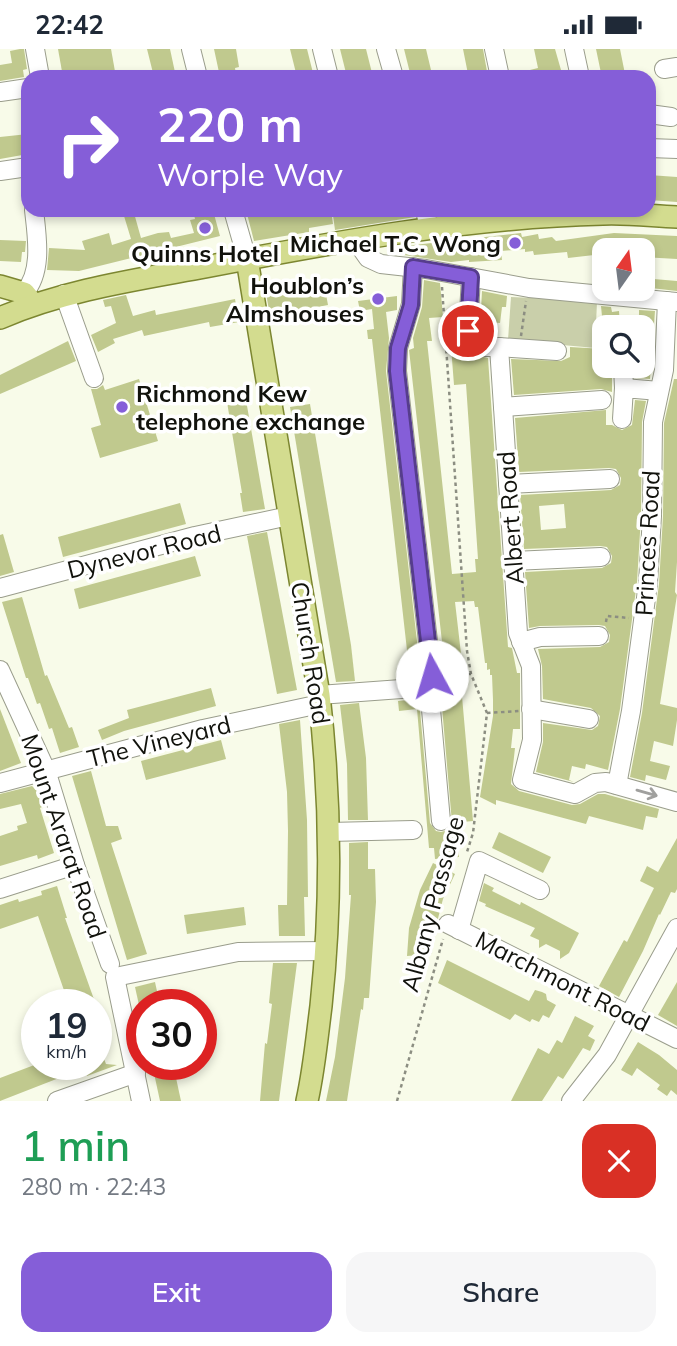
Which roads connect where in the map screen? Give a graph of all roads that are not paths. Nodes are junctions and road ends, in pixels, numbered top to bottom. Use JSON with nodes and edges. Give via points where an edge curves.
{"nodes":[{"id":1,"x":35,"y":49,"type":"edge"},
{"id":2,"x":191,"y":49,"type":"edge"},
{"id":3,"x":322,"y":49,"type":"edge"},
{"id":4,"x":386,"y":49,"type":"edge"},
{"id":5,"x":494,"y":49,"type":"edge"},
{"id":6,"x":574,"y":49,"type":"edge"},
{"id":7,"x":39,"y":70,"type":"edge"},
{"id":8,"x":196,"y":70,"type":"edge"},
{"id":9,"x":327,"y":70,"type":"edge"},
{"id":10,"x":392,"y":70,"type":"edge"},
{"id":11,"x":498,"y":70,"type":"edge"},
{"id":12,"x":578,"y":70,"type":"edge"},
{"id":13,"x":21,"y":89,"type":"edge"},
{"id":14,"x":0,"y":92,"type":"edge"},
{"id":15,"x":656,"y":115,"type":"edge"},
{"id":16,"x":671,"y":117,"type":"dead end"},
{"id":17,"x":656,"y":148,"type":"edge"},
{"id":18,"x":677,"y":149,"type":"edge"},
{"id":19,"x":21,"y":168,"type":"edge"},
{"id":20,"x":0,"y":171,"type":"edge"},
{"id":21,"x":656,"y":216,"type":"edge"},
{"id":22,"x":34,"y":217,"type":"edge"},
{"id":23,"x":235,"y":217,"type":"edge"},
{"id":24,"x":476,"y":217,"type":"edge"},
{"id":25,"x":677,"y":217,"type":"edge"},
{"id":26,"x":427,"y":219,"type":"edge"},
{"id":27,"x":356,"y":241,"type":"junction"},
{"id":28,"x":247,"y":259,"type":"junction"},
{"id":29,"x":413,"y":267,"type":"junction"},
{"id":30,"x":471,"y":277,"type":"junction"},
{"id":31,"x":0,"y":286,"type":"edge"},
{"id":32,"x":64,"y":294,"type":"junction"},
{"id":33,"x":28,"y":299,"type":"junction"},
{"id":34,"x":672,"y":302,"type":"edge"},
{"id":35,"x":0,"y":318,"type":"edge"},
{"id":36,"x":499,"y":347,"type":"junction"},
{"id":37,"x":557,"y":351,"type":"dead end"},
{"id":38,"x":624,"y":378,"type":"edge"},
{"id":39,"x":94,"y":379,"type":"dead end"},
{"id":40,"x":624,"y":388,"type":"junction"},
{"id":41,"x":659,"y":391,"type":"junction"},
{"id":42,"x":602,"y":400,"type":"dead end"},
{"id":43,"x":503,"y":407,"type":"junction"},
{"id":44,"x":622,"y":419,"type":"dead end"},
{"id":45,"x":610,"y":479,"type":"dead end"},
{"id":46,"x":508,"y":484,"type":"junction"},
{"id":47,"x":289,"y":516,"type":"junction"},
{"id":48,"x":601,"y":557,"type":"dead end"},
{"id":49,"x":513,"y":561,"type":"junction"},
{"id":50,"x":0,"y":588,"type":"edge"},
{"id":51,"x":598,"y":636,"type":"road end"},
{"id":52,"x":521,"y":642,"type":"junction"},
{"id":53,"x":0,"y":670,"type":"edge"},
{"id":54,"x":432,"y":676,"type":"road end"},
{"id":55,"x":319,"y":700,"type":"junction"},
{"id":56,"x":531,"y":709,"type":"junction"},
{"id":57,"x":589,"y":719,"type":"dead end"},
{"id":58,"x":46,"y":770,"type":"junction"},
{"id":59,"x":0,"y":783,"type":"edge"},
{"id":60,"x":617,"y":785,"type":"junction"},
{"id":61,"x":677,"y":802,"type":"edge"},
{"id":62,"x":441,"y":821,"type":"dead end"},
{"id":63,"x":413,"y":830,"type":"dead end"},
{"id":64,"x":329,"y":832,"type":"junction"},
{"id":65,"x":75,"y":865,"type":"junction"},
{"id":66,"x":0,"y":889,"type":"edge"},
{"id":67,"x":540,"y":890,"type":"dead end"},
{"id":68,"x":677,"y":928,"type":"edge"},
{"id":69,"x":327,"y":951,"type":"junction"},
{"id":70,"x":112,"y":971,"type":"junction"},
{"id":71,"x":631,"y":1015,"type":"junction"},
{"id":72,"x":126,"y":1030,"type":"edge"},
{"id":73,"x":677,"y":1039,"type":"edge"},
{"id":74,"x":126,"y":1077,"type":"edge"},
{"id":75,"x":137,"y":1080,"type":"edge"},
{"id":76,"x":57,"y":1101,"type":"edge"},
{"id":77,"x":141,"y":1101,"type":"edge"},
{"id":78,"x":307,"y":1101,"type":"edge"},
{"id":79,"x":571,"y":1101,"type":"edge"}],
"edges":[{"from":1,"to":7,"type":"street"},
{"from":2,"to":8,"type":"street"},
{"from":3,"to":9,"type":"street"},
{"from":4,"to":10,"type":"street"},
{"from":5,"to":11,"type":"street"},
{"from":6,"to":12,"type":"street"},
{"from":13,"to":14,"type":"street"},
{"from":15,"to":16,"type":"street"},
{"from":17,"to":18,"type":"street"},
{"from":19,"to":20,"type":"street"},
{"from":21,"to":25,"type":"main road"},
{"from":22,"to":33,"type":"street","via":[[36,267]]},
{"from":23,"to":28,"type":"street","name":"Church Road"},
{"from":24,"to":26,"type":"main road"},
{"from":26,"to":27,"type":"main road"},
{"from":27,"to":28,"type":"main road"},
{"from":27,"to":29,"type":"street","via":[[368,258],[381,264]]},
{"from":28,"to":32,"type":"main road"},
{"from":28,"to":47,"type":"main road","name":"Church Road"},
{"from":29,"to":30,"type":"street"},
{"from":29,"to":54,"type":"street","via":[[411,305],[398,348],[397,371]]},
{"from":30,"to":34,"type":"street","via":[[529,288]]},
{"from":30,"to":36,"type":"street","via":[[470,340],[481,347]]},
{"from":31,"to":33,"type":"main road"},
{"from":32,"to":33,"type":"main road"},
{"from":32,"to":39,"type":"street"},
{"from":33,"to":35,"type":"main road"},
{"from":34,"to":41,"type":"street","name":"Princes Road"},
{"from":36,"to":37,"type":"street"},
{"from":36,"to":43,"type":"street","name":"Albert Road"},
{"from":38,"to":40,"type":"street"},
{"from":40,"to":41,"type":"street"},
{"from":40,"to":44,"type":"street"},
{"from":41,"to":60,"type":"street","name":"Princes Road","via":[[653,422],[652,516],[643,620]]},
{"from":42,"to":43,"type":"street"},
{"from":43,"to":46,"type":"street","name":"Albert Road"},
{"from":45,"to":46,"type":"street"},
{"from":46,"to":49,"type":"street","name":"Albert Road"},
{"from":47,"to":50,"type":"street","name":"Dynevor Road"},
{"from":47,"to":55,"type":"main road","name":"Church Road"},
{"from":48,"to":49,"type":"street"},
{"from":49,"to":52,"type":"street","name":"Albert Road"},
{"from":51,"to":52,"type":"street","via":[[540,637]]},
{"from":52,"to":56,"type":"street","name":"Albert Road","via":[[531,666]]},
{"from":53,"to":58,"type":"street","name":"Mount Ararat Road"},
{"from":55,"to":58,"type":"street","name":"The Vineyard"},
{"from":55,"to":62,"type":"street","name":"The Vineyard","via":[[429,687]]},
{"from":55,"to":64,"type":"main road","name":"Church Road"},
{"from":56,"to":57,"type":"street"},
{"from":56,"to":60,"type":"street","name":"Albert Road","via":[[532,740],[522,780],[575,794],[595,783]]},
{"from":58,"to":59,"type":"street","name":"The Vineyard"},
{"from":58,"to":65,"type":"street","name":"Mount Ararat Road"},
{"from":60,"to":61,"type":"street","one_way":true},
{"from":63,"to":64,"type":"street"},
{"from":64,"to":69,"type":"main road","name":"Church Road"},
{"from":65,"to":66,"type":"street"},
{"from":65,"to":70,"type":"street","name":"Mount Ararat Road"},
{"from":67,"to":71,"type":"street","name":"Marchmont Road","via":[[476,855],[454,927]]},
{"from":68,"to":71,"type":"street"},
{"from":69,"to":70,"type":"street","via":[[238,952]]},
{"from":69,"to":78,"type":"main road","name":"Church Road"},
{"from":70,"to":72,"type":"street","name":"Mount Ararat Road"},
{"from":71,"to":73,"type":"street","name":"Marchmont Road"},
{"from":71,"to":79,"type":"street"},
{"from":74,"to":76,"type":"street"},
{"from":75,"to":77,"type":"street","name":"Mount Ararat Road"}]}
